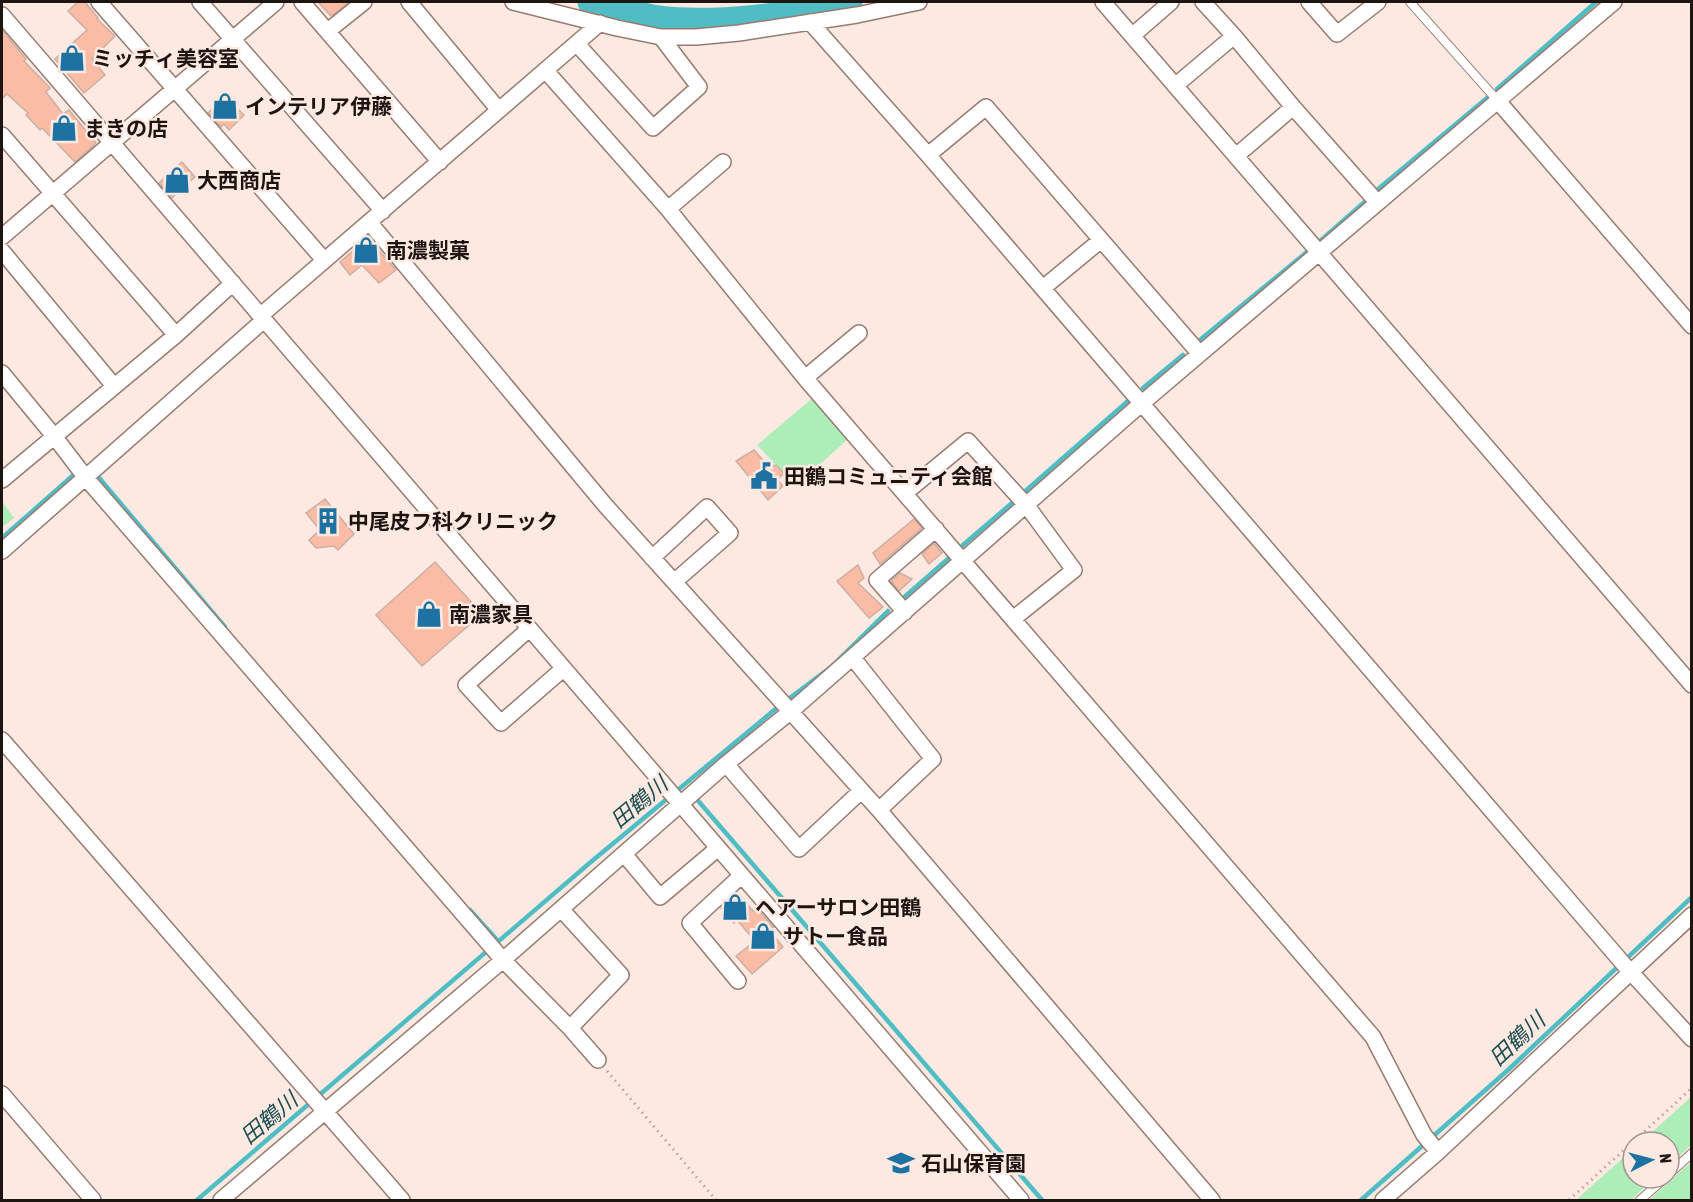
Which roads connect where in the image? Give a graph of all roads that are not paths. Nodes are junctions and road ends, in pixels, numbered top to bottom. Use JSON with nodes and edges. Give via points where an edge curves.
{"nodes":[{"id":1,"x":99,"y":2,"type":"edge"},
{"id":2,"x":200,"y":2,"type":"edge"},
{"id":3,"x":276,"y":2,"type":"edge"},
{"id":4,"x":302,"y":2,"type":"edge"},
{"id":5,"x":364,"y":2,"type":"edge"},
{"id":6,"x":409,"y":2,"type":"edge"},
{"id":7,"x":513,"y":2,"type":"edge"},
{"id":8,"x":919,"y":2,"type":"edge"},
{"id":9,"x":1103,"y":2,"type":"edge"},
{"id":10,"x":1171,"y":2,"type":"edge"},
{"id":11,"x":1203,"y":2,"type":"edge"},
{"id":12,"x":1309,"y":2,"type":"edge"},
{"id":13,"x":1378,"y":2,"type":"edge"},
{"id":14,"x":1410,"y":2,"type":"edge"},
{"id":15,"x":1614,"y":2,"type":"edge"},
{"id":16,"x":3,"y":20,"type":"edge"},
{"id":17,"x":810,"y":22,"type":"junction"},
{"id":18,"x":600,"y":23,"type":"junction"},
{"id":19,"x":329,"y":30,"type":"junction"},
{"id":20,"x":1133,"y":35,"type":"junction"},
{"id":21,"x":1234,"y":36,"type":"junction"},
{"id":22,"x":661,"y":37,"type":"junction"},
{"id":23,"x":233,"y":38,"type":"junction"},
{"id":24,"x":576,"y":44,"type":"junction"},
{"id":25,"x":546,"y":71,"type":"junction"},
{"id":26,"x":1176,"y":85,"type":"junction"},
{"id":27,"x":174,"y":88,"type":"junction"},
{"id":28,"x":1497,"y":100,"type":"junction"},
{"id":29,"x":1293,"y":107,"type":"junction"},
{"id":30,"x":498,"y":109,"type":"junction"},
{"id":31,"x":2,"y":135,"type":"edge"},
{"id":32,"x":110,"y":142,"type":"junction"},
{"id":33,"x":928,"y":155,"type":"junction"},
{"id":34,"x":1236,"y":156,"type":"junction"},
{"id":35,"x":440,"y":162,"type":"junction"},
{"id":36,"x":723,"y":162,"type":"dead end"},
{"id":37,"x":51,"y":193,"type":"junction"},
{"id":38,"x":1377,"y":202,"type":"junction"},
{"id":39,"x":668,"y":209,"type":"junction"},
{"id":40,"x":383,"y":211,"type":"junction"},
{"id":41,"x":370,"y":223,"type":"junction"},
{"id":42,"x":2,"y":237,"type":"edge"},
{"id":43,"x":1101,"y":240,"type":"junction"},
{"id":44,"x":2,"y":251,"type":"edge"},
{"id":45,"x":1318,"y":253,"type":"junction"},
{"id":46,"x":324,"y":260,"type":"junction"},
{"id":47,"x":233,"y":283,"type":"junction"},
{"id":48,"x":1043,"y":288,"type":"junction"},
{"id":49,"x":262,"y":318,"type":"junction"},
{"id":50,"x":1692,"y":326,"type":"edge"},
{"id":51,"x":859,"y":333,"type":"dead end"},
{"id":52,"x":176,"y":335,"type":"junction"},
{"id":53,"x":1200,"y":354,"type":"junction"},
{"id":54,"x":2,"y":373,"type":"edge"},
{"id":55,"x":805,"y":378,"type":"junction"},
{"id":56,"x":114,"y":386,"type":"junction"},
{"id":57,"x":1141,"y":404,"type":"junction"},
{"id":58,"x":54,"y":436,"type":"junction"},
{"id":59,"x":86,"y":478,"type":"junction"},
{"id":60,"x":2,"y":480,"type":"edge"},
{"id":61,"x":905,"y":493,"type":"junction"},
{"id":62,"x":1027,"y":506,"type":"junction"},
{"id":63,"x":936,"y":529,"type":"junction"},
{"id":64,"x":2,"y":551,"type":"edge"},
{"id":65,"x":652,"y":558,"type":"junction"},
{"id":66,"x":963,"y":561,"type":"junction"},
{"id":67,"x":674,"y":582,"type":"junction"},
{"id":68,"x":905,"y":612,"type":"junction"},
{"id":69,"x":1013,"y":619,"type":"junction"},
{"id":70,"x":529,"y":629,"type":"junction"},
{"id":71,"x":853,"y":658,"type":"junction"},
{"id":72,"x":563,"y":669,"type":"junction"},
{"id":73,"x":1692,"y":685,"type":"edge"},
{"id":74,"x":790,"y":712,"type":"junction"},
{"id":75,"x":2,"y":740,"type":"edge"},
{"id":76,"x":726,"y":764,"type":"junction"},
{"id":77,"x":861,"y":791,"type":"junction"},
{"id":78,"x":676,"y":799,"type":"junction"},
{"id":79,"x":879,"y":810,"type":"junction"},
{"id":80,"x":717,"y":849,"type":"junction"},
{"id":81,"x":624,"y":854,"type":"junction"},
{"id":82,"x":741,"y":876,"type":"junction"},
{"id":83,"x":561,"y":909,"type":"junction"},
{"id":84,"x":1692,"y":915,"type":"edge"},
{"id":85,"x":501,"y":957,"type":"junction"},
{"id":86,"x":1629,"y":970,"type":"junction"},
{"id":87,"x":738,"y":981,"type":"dead end"},
{"id":88,"x":570,"y":1028,"type":"junction"},
{"id":89,"x":1692,"y":1039,"type":"edge"},
{"id":90,"x":598,"y":1060,"type":"road end"},
{"id":91,"x":2,"y":1094,"type":"edge"},
{"id":92,"x":323,"y":1109,"type":"junction"},
{"id":93,"x":1437,"y":1151,"type":"junction"},
{"id":94,"x":1651,"y":1190,"type":"edge"},
{"id":95,"x":93,"y":1200,"type":"edge"},
{"id":96,"x":221,"y":1200,"type":"edge"},
{"id":97,"x":402,"y":1200,"type":"edge"},
{"id":98,"x":1021,"y":1200,"type":"edge"},
{"id":99,"x":1212,"y":1200,"type":"edge"},
{"id":100,"x":1383,"y":1200,"type":"edge"},
{"id":101,"x":1640,"y":1200,"type":"edge"}],
"edges":[{"from":1,"to":27,"type":"street"},
{"from":2,"to":23,"type":"street"},
{"from":3,"to":23,"type":"street"},
{"from":4,"to":19,"type":"street"},
{"from":5,"to":19,"type":"street"},
{"from":6,"to":30,"type":"street"},
{"from":7,"to":18,"type":"street"},
{"from":8,"to":17,"type":"street"},
{"from":9,"to":20,"type":"street"},
{"from":10,"to":20,"type":"street"},
{"from":11,"to":21,"type":"street"},
{"from":12,"to":13,"type":"street","via":[[1337,34]]},
{"from":14,"to":28,"type":"lane"},
{"from":15,"to":28,"type":"street"},
{"from":16,"to":32,"type":"street"},
{"from":17,"to":22,"type":"street","via":[[739,33]]},
{"from":17,"to":33,"type":"street"},
{"from":18,"to":22,"type":"street"},
{"from":18,"to":24,"type":"street"},
{"from":19,"to":35,"type":"street"},
{"from":20,"to":26,"type":"street"},
{"from":21,"to":26,"type":"street"},
{"from":21,"to":29,"type":"street"},
{"from":22,"to":24,"type":"street","via":[[699,87],[653,128]]},
{"from":23,"to":27,"type":"street"},
{"from":23,"to":40,"type":"street"},
{"from":24,"to":25,"type":"street"},
{"from":25,"to":30,"type":"street"},
{"from":25,"to":39,"type":"street"},
{"from":26,"to":34,"type":"street"},
{"from":27,"to":32,"type":"street"},
{"from":27,"to":46,"type":"street"},
{"from":28,"to":38,"type":"street"},
{"from":28,"to":50,"type":"street"},
{"from":29,"to":34,"type":"street"},
{"from":29,"to":38,"type":"street"},
{"from":30,"to":35,"type":"street"},
{"from":31,"to":37,"type":"street"},
{"from":32,"to":37,"type":"street"},
{"from":32,"to":47,"type":"street"},
{"from":33,"to":43,"type":"street","via":[[986,107]]},
{"from":33,"to":48,"type":"street"},
{"from":34,"to":45,"type":"street"},
{"from":35,"to":40,"type":"street"},
{"from":36,"to":39,"type":"street"},
{"from":37,"to":42,"type":"street"},
{"from":37,"to":52,"type":"street"},
{"from":38,"to":45,"type":"street"},
{"from":39,"to":55,"type":"street"},
{"from":40,"to":41,"type":"street"},
{"from":41,"to":46,"type":"street"},
{"from":41,"to":65,"type":"street"},
{"from":43,"to":48,"type":"street"},
{"from":43,"to":53,"type":"street"},
{"from":44,"to":56,"type":"street"},
{"from":45,"to":53,"type":"street"},
{"from":45,"to":73,"type":"street"},
{"from":46,"to":49,"type":"street"},
{"from":47,"to":49,"type":"street"},
{"from":47,"to":52,"type":"street"},
{"from":48,"to":57,"type":"street"},
{"from":49,"to":59,"type":"street"},
{"from":49,"to":70,"type":"street"},
{"from":51,"to":55,"type":"street"},
{"from":52,"to":56,"type":"street"},
{"from":53,"to":57,"type":"street"},
{"from":54,"to":58,"type":"street"},
{"from":55,"to":61,"type":"street"},
{"from":56,"to":58,"type":"street"},
{"from":57,"to":62,"type":"street"},
{"from":57,"to":86,"type":"street"},
{"from":58,"to":59,"type":"street"},
{"from":58,"to":60,"type":"street"},
{"from":59,"to":64,"type":"street"},
{"from":59,"to":85,"type":"street"},
{"from":61,"to":62,"type":"street","via":[[968,441]]},
{"from":61,"to":63,"type":"street"},
{"from":62,"to":66,"type":"street"},
{"from":62,"to":69,"type":"street","via":[[1074,570]]},
{"from":63,"to":66,"type":"street"},
{"from":63,"to":68,"type":"street","via":[[877,580]]},
{"from":65,"to":67,"type":"street"},
{"from":65,"to":67,"type":"street","via":[[708,507],[730,533]]},
{"from":66,"to":68,"type":"street"},
{"from":66,"to":69,"type":"street"},
{"from":67,"to":74,"type":"street"},
{"from":68,"to":71,"type":"street"},
{"from":69,"to":93,"type":"street","via":[[1373,1037],[1424,1136]]},
{"from":70,"to":72,"type":"street"},
{"from":70,"to":72,"type":"street","via":[[466,685],[501,723]]},
{"from":71,"to":74,"type":"street"},
{"from":71,"to":79,"type":"street","via":[[933,759]]},
{"from":72,"to":78,"type":"street"},
{"from":74,"to":76,"type":"street"},
{"from":74,"to":77,"type":"street"},
{"from":75,"to":92,"type":"street"},
{"from":76,"to":77,"type":"street","via":[[799,849]]},
{"from":76,"to":78,"type":"street","via":[[701,786]]},
{"from":77,"to":79,"type":"street"},
{"from":78,"to":80,"type":"street"},
{"from":78,"to":81,"type":"street"},
{"from":79,"to":99,"type":"street"},
{"from":80,"to":81,"type":"street","via":[[660,897]]},
{"from":80,"to":82,"type":"street"},
{"from":81,"to":83,"type":"street"},
{"from":82,"to":87,"type":"street","via":[[690,923]]},
{"from":82,"to":98,"type":"street"},
{"from":83,"to":85,"type":"street"},
{"from":83,"to":88,"type":"street","via":[[621,975]]},
{"from":84,"to":86,"type":"street"},
{"from":85,"to":88,"type":"street"},
{"from":85,"to":92,"type":"street"},
{"from":86,"to":89,"type":"street"},
{"from":86,"to":93,"type":"street"},
{"from":88,"to":90,"type":"street"},
{"from":91,"to":95,"type":"street"},
{"from":92,"to":96,"type":"street"},
{"from":92,"to":97,"type":"street"},
{"from":93,"to":100,"type":"street"},
{"from":94,"to":101,"type":"lane"}]}
